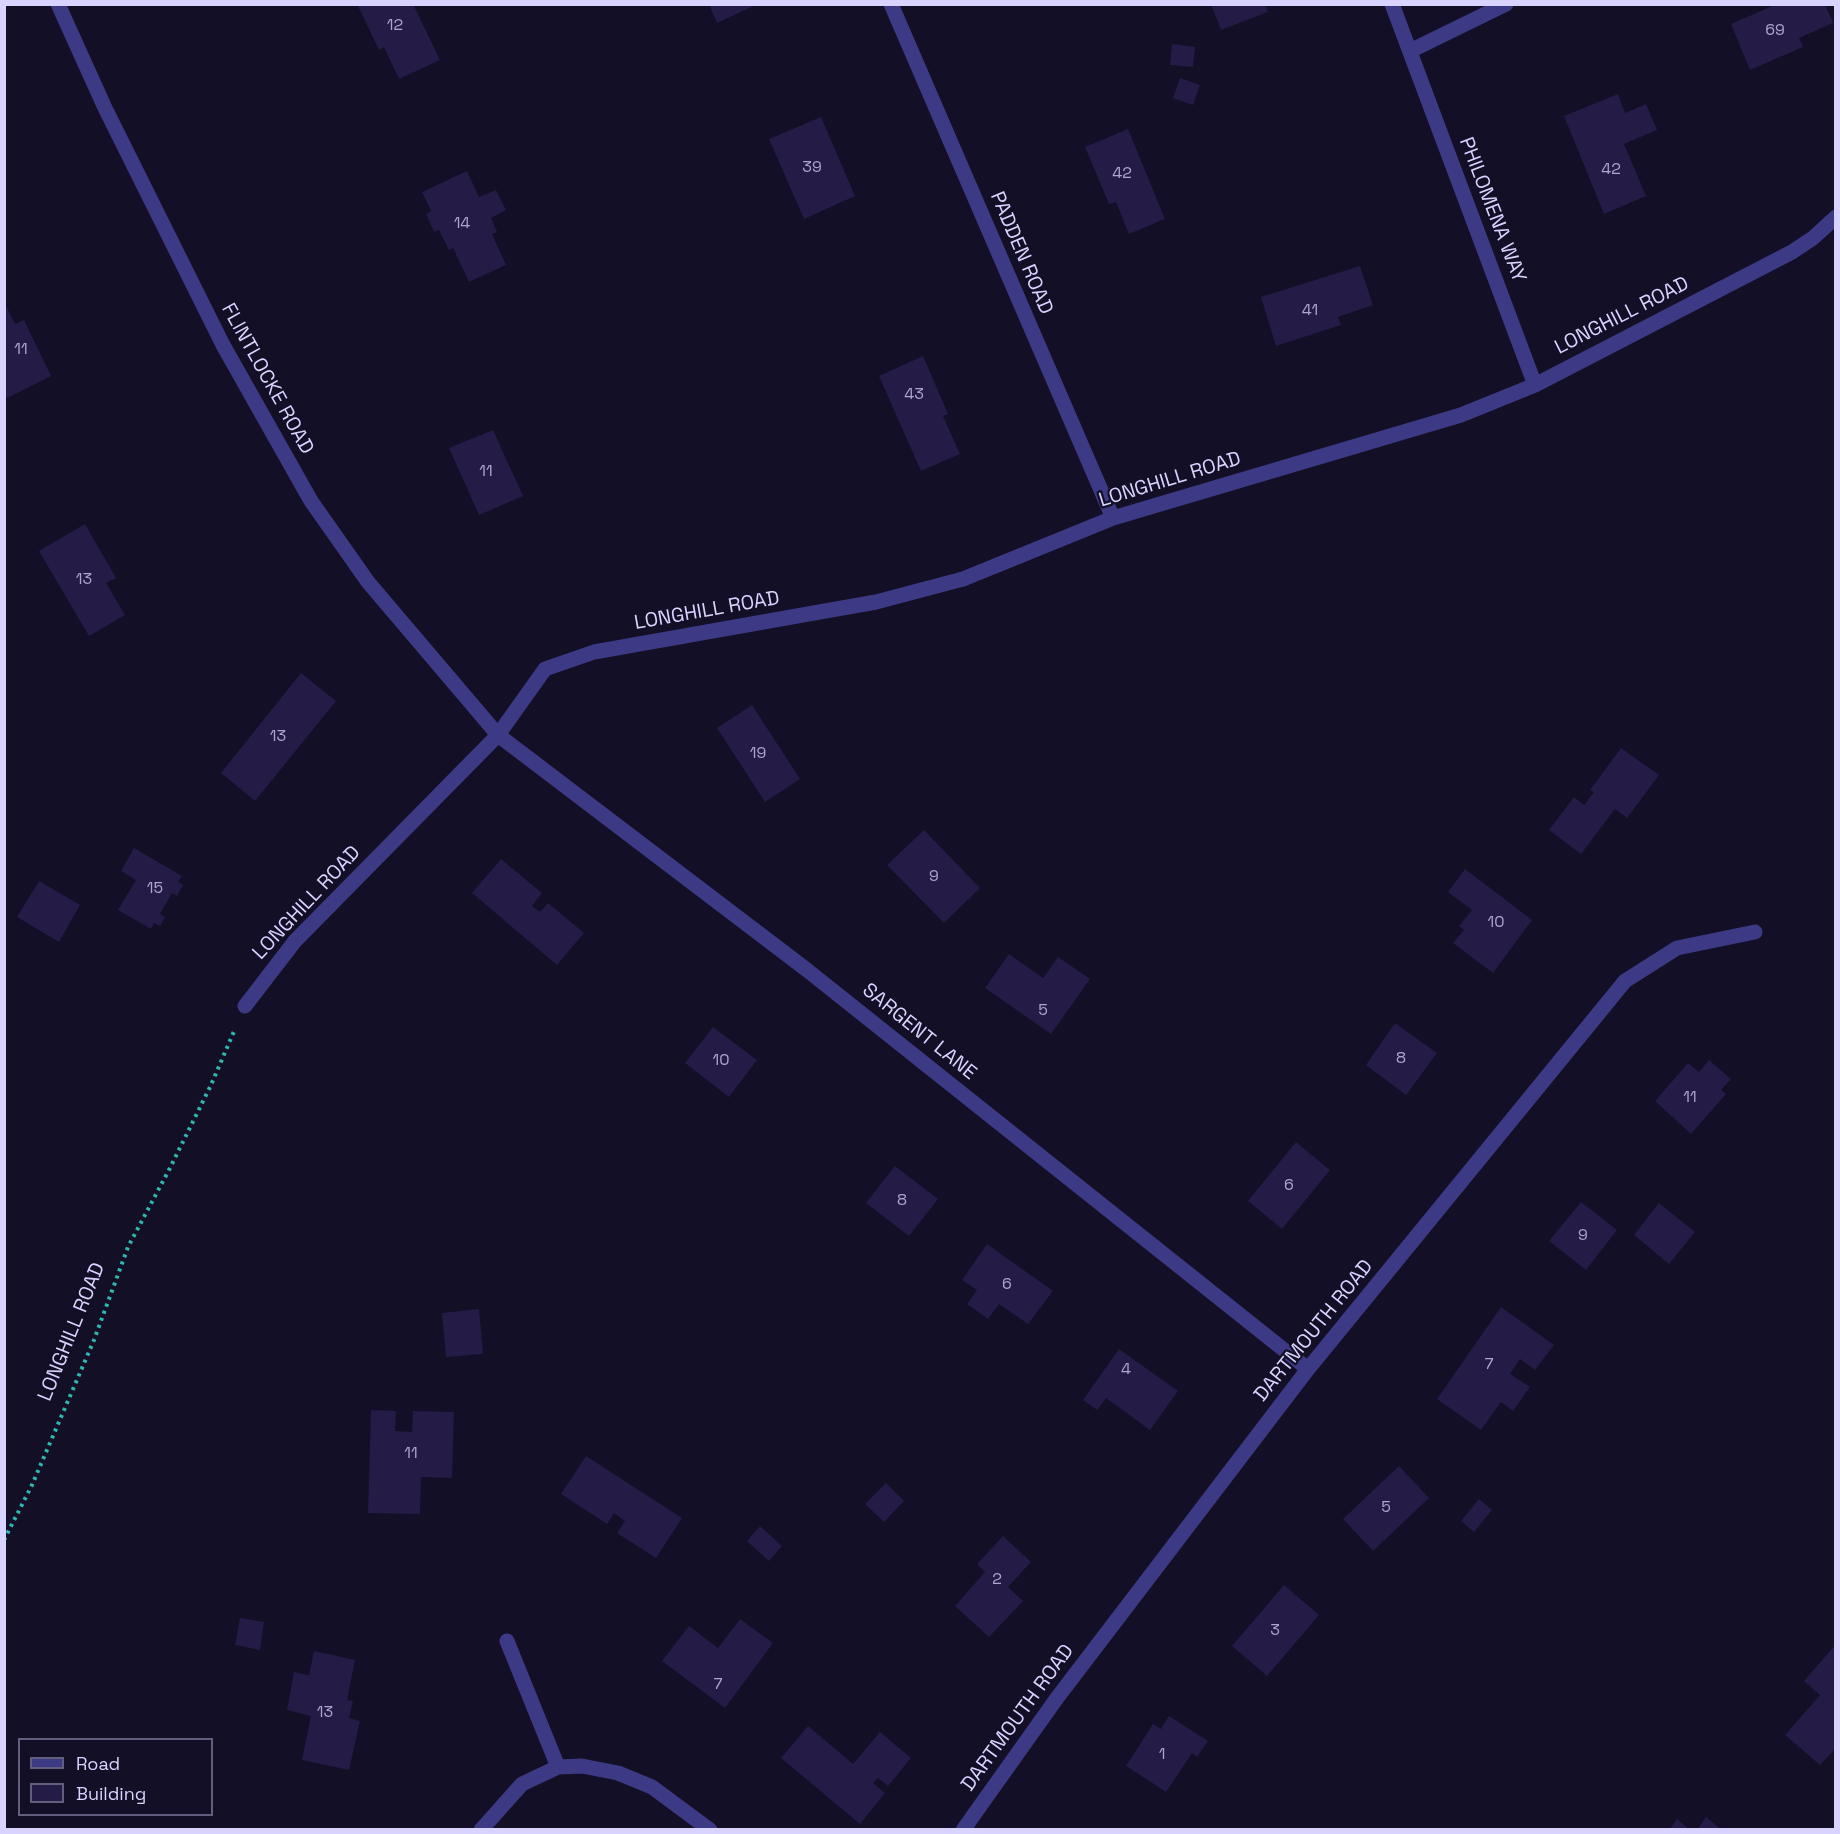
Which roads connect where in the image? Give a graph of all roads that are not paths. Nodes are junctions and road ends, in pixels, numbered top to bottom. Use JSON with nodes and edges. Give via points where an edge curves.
{"nodes":[{"id":1,"x":58,"y":4,"type":"edge"},
{"id":2,"x":891,"y":4,"type":"edge"},
{"id":3,"x":1392,"y":4,"type":"edge"},
{"id":4,"x":1506,"y":4,"type":"edge"},
{"id":5,"x":1410,"y":51,"type":"junction"},
{"id":6,"x":1836,"y":217,"type":"edge"},
{"id":7,"x":1535,"y":385,"type":"junction"},
{"id":8,"x":1113,"y":518,"type":"junction"},
{"id":9,"x":498,"y":735,"type":"junction"},
{"id":10,"x":1755,"y":932,"type":"dead end"},
{"id":11,"x":245,"y":1006,"type":"road end"},
{"id":12,"x":1308,"y":1369,"type":"junction"},
{"id":13,"x":507,"y":1641,"type":"dead end"},
{"id":14,"x":558,"y":1767,"type":"junction"},
{"id":15,"x":481,"y":1830,"type":"edge"},
{"id":16,"x":710,"y":1830,"type":"edge"},
{"id":17,"x":963,"y":1830,"type":"edge"}],
"edges":[{"from":1,"to":9,"type":"street","name":"FLINTLOCKE ROAD","via":[[223,345],[310,501],[368,582]]},
{"from":2,"to":8,"type":"street","name":"PADDEN ROAD"},
{"from":3,"to":5,"type":"street","name":"PHILOMENA WAY"},
{"from":4,"to":5,"type":"street"},
{"from":5,"to":7,"type":"street","name":"PHILOMENA WAY"},
{"from":6,"to":7,"type":"street","name":"LONGHILL ROAD","via":[[1792,252]]},
{"from":7,"to":8,"type":"street","name":"LONGHILL ROAD","via":[[1461,415]]},
{"from":8,"to":9,"type":"street","name":"LONGHILL ROAD","via":[[963,579],[876,602],[594,652],[545,669]]},
{"from":9,"to":11,"type":"street","name":"LONGHILL ROAD","via":[[295,941]]},
{"from":9,"to":12,"type":"street","name":"SARGENT LANE","via":[[807,970]]},
{"from":10,"to":12,"type":"street","name":"DARTMOUTH ROAD","via":[[1677,948],[1625,981]]},
{"from":12,"to":17,"type":"street","name":"DARTMOUTH ROAD","via":[[1057,1698]]},
{"from":13,"to":14,"type":"street"},
{"from":14,"to":15,"type":"street","via":[[522,1784]]},
{"from":14,"to":16,"type":"street","via":[[582,1766],[618,1773],[652,1787]]}]}
